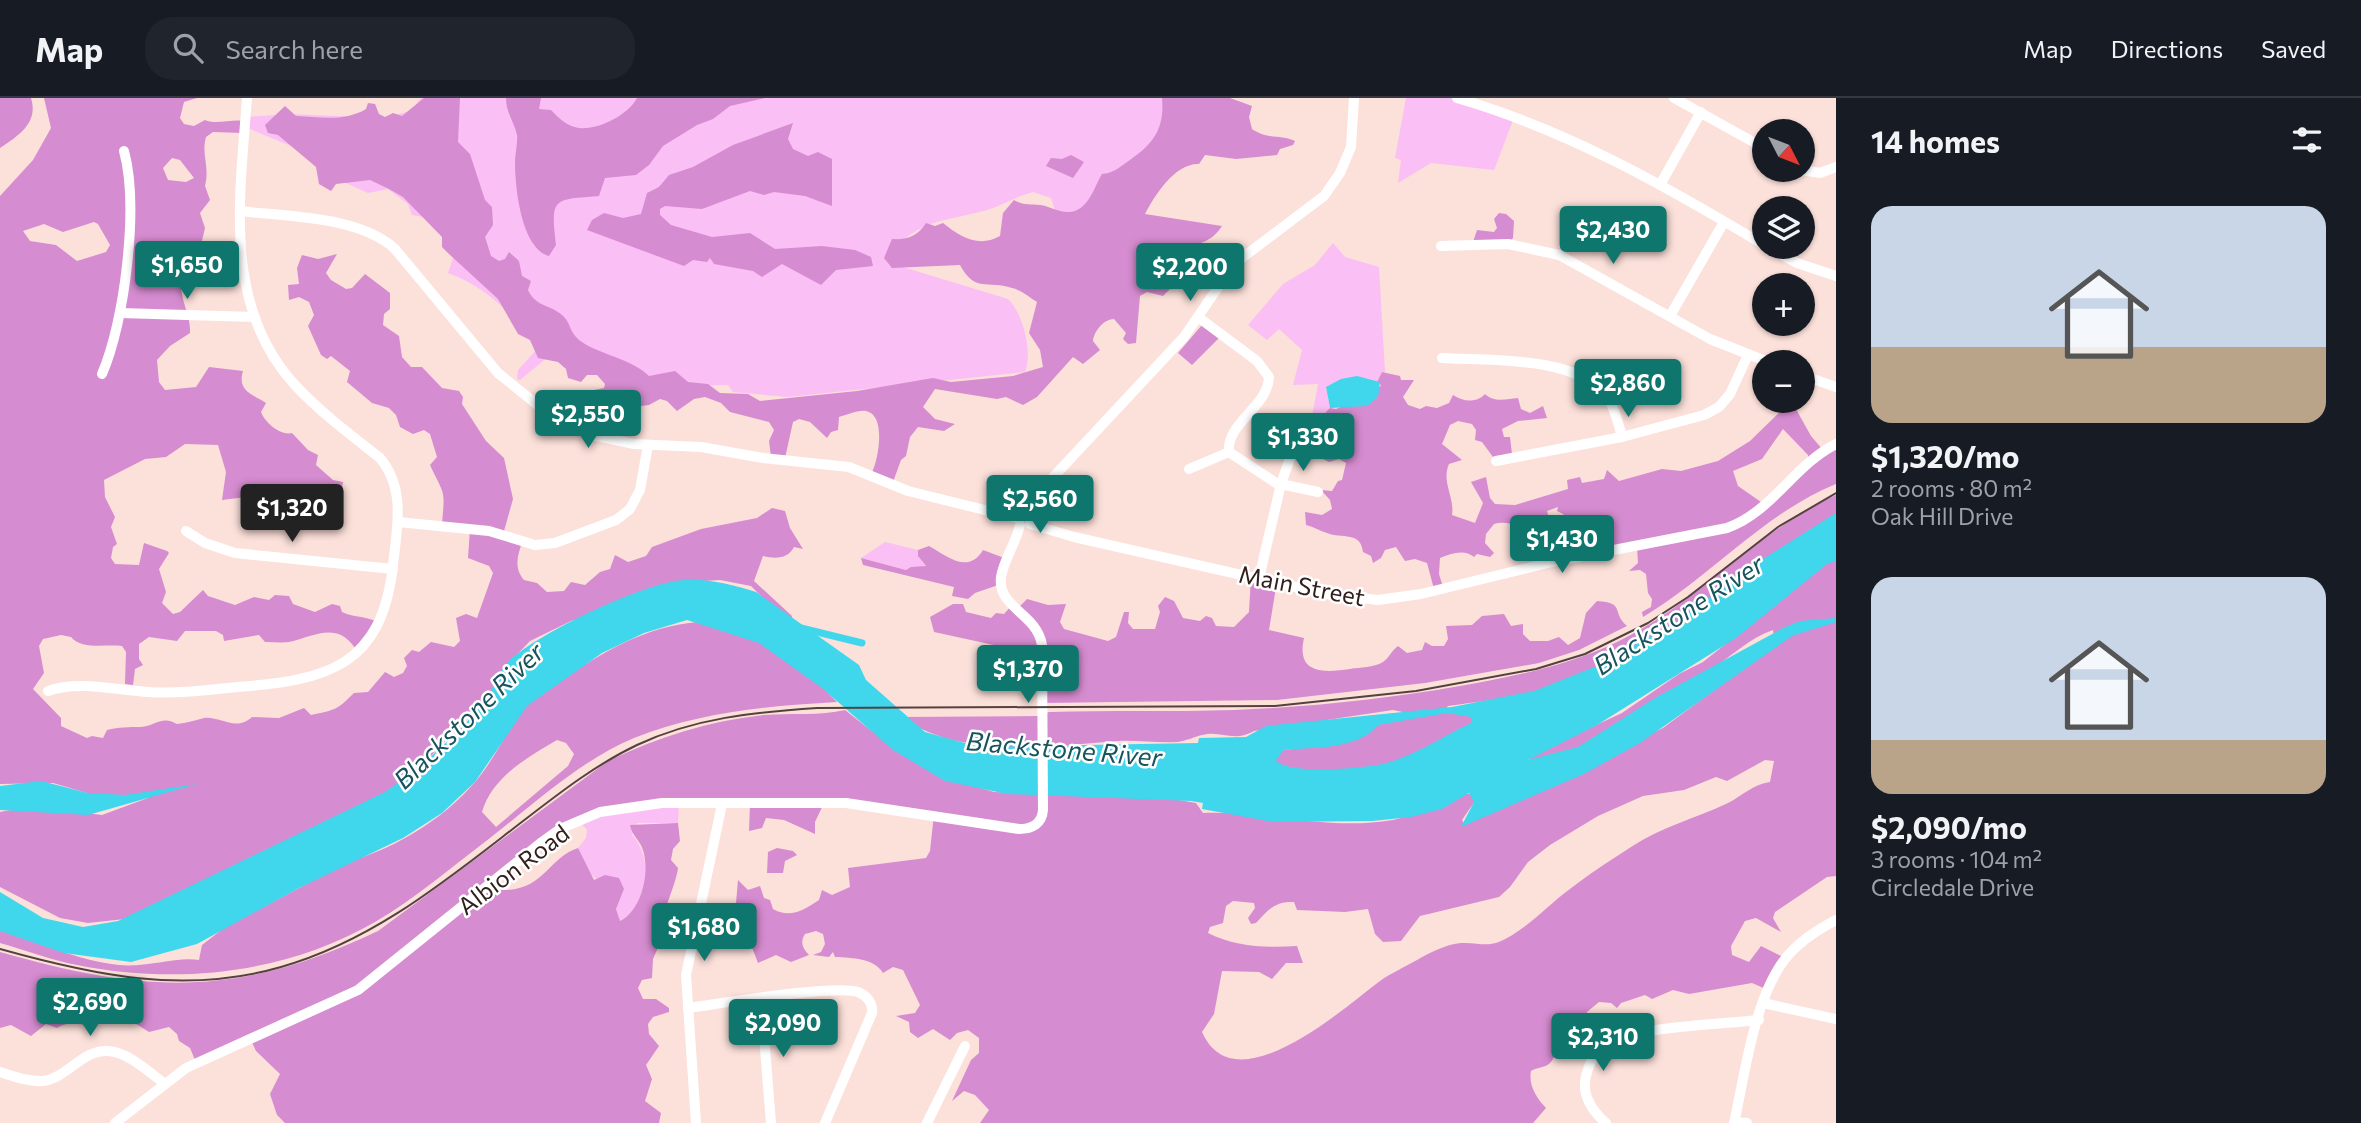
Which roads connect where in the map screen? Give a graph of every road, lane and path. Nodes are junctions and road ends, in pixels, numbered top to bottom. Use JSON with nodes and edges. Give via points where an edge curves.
{"nodes":[{"id":1,"x":247,"y":98,"type":"edge"},
{"id":2,"x":1354,"y":98,"type":"edge"},
{"id":3,"x":1457,"y":98,"type":"edge"},
{"id":4,"x":1674,"y":98,"type":"edge"},
{"id":5,"x":1701,"y":112,"type":"junction"},
{"id":6,"x":1752,"y":141,"type":"edge"},
{"id":7,"x":124,"y":150,"type":"dead end"},
{"id":8,"x":1836,"y":167,"type":"edge"},
{"id":9,"x":1815,"y":172,"type":"edge"},
{"id":10,"x":1660,"y":185,"type":"junction"},
{"id":11,"x":241,"y":211,"type":"junction"},
{"id":12,"x":1724,"y":222,"type":"junction"},
{"id":13,"x":1752,"y":238,"type":"edge"},
{"id":14,"x":1441,"y":246,"type":"dead end"},
{"id":15,"x":1789,"y":259,"type":"edge"},
{"id":16,"x":1836,"y":276,"type":"edge"},
{"id":17,"x":120,"y":313,"type":"junction"},
{"id":18,"x":1670,"y":316,"type":"junction"},
{"id":19,"x":254,"y":317,"type":"junction"},
{"id":20,"x":1198,"y":317,"type":"junction"},
{"id":21,"x":1748,"y":355,"type":"junction"},
{"id":22,"x":1752,"y":356,"type":"edge"},
{"id":23,"x":1442,"y":358,"type":"dead end"},
{"id":24,"x":102,"y":374,"type":"dead end"},
{"id":25,"x":1815,"y":380,"type":"edge"},
{"id":26,"x":1836,"y":387,"type":"edge"},
{"id":27,"x":1622,"y":436,"type":"junction"},
{"id":28,"x":1836,"y":444,"type":"edge"},
{"id":29,"x":648,"y":445,"type":"junction"},
{"id":30,"x":1293,"y":450,"type":"dead end"},
{"id":31,"x":1229,"y":452,"type":"junction"},
{"id":32,"x":1496,"y":461,"type":"dead end"},
{"id":33,"x":1189,"y":469,"type":"dead end"},
{"id":34,"x":1281,"y":484,"type":"junction"},
{"id":35,"x":1318,"y":492,"type":"dead end"},
{"id":36,"x":1023,"y":520,"type":"junction"},
{"id":37,"x":398,"y":522,"type":"junction"},
{"id":38,"x":186,"y":531,"type":"dead end"},
{"id":39,"x":393,"y":569,"type":"junction"},
{"id":40,"x":1259,"y":578,"type":"junction"},
{"id":41,"x":48,"y":691,"type":"dead end"},
{"id":42,"x":722,"y":804,"type":"junction"},
{"id":43,"x":1836,"y":920,"type":"edge"},
{"id":44,"x":761,"y":999,"type":"junction"},
{"id":45,"x":1763,"y":1003,"type":"junction"},
{"id":46,"x":688,"y":1008,"type":"junction"},
{"id":47,"x":1836,"y":1019,"type":"edge"},
{"id":48,"x":1759,"y":1020,"type":"junction"},
{"id":49,"x":965,"y":1046,"type":"dead end"},
{"id":50,"x":0,"y":1072,"type":"edge"},
{"id":51,"x":164,"y":1084,"type":"junction"},
{"id":52,"x":1734,"y":1122,"type":"edge"},
{"id":53,"x":115,"y":1123,"type":"edge"},
{"id":54,"x":696,"y":1123,"type":"edge"},
{"id":55,"x":771,"y":1123,"type":"edge"},
{"id":56,"x":825,"y":1123,"type":"edge"},
{"id":57,"x":927,"y":1123,"type":"edge"},
{"id":58,"x":1606,"y":1123,"type":"edge"},
{"id":59,"x":1747,"y":1123,"type":"edge"}],
"edges":[{"from":1,"to":11,"type":"street"},
{"from":2,"to":20,"type":"street","via":[[1351,147],[1336,181],[1303,215],[1237,261]]},
{"from":3,"to":10,"type":"street","via":[[1529,120]]},
{"from":4,"to":5,"type":"street"},
{"from":5,"to":6,"type":"street"},
{"from":5,"to":10,"type":"street"},
{"from":7,"to":17,"type":"street","via":[[130,172],[129,251]]},
{"from":8,"to":9,"type":"street"},
{"from":10,"to":12,"type":"street"},
{"from":11,"to":19,"type":"street","via":[[242,274]]},
{"from":11,"to":29,"type":"street","name":"Main Street","via":[[357,227],[382,237],[484,359],[523,395],[550,415],[592,435]]},
{"from":12,"to":13,"type":"street"},
{"from":12,"to":18,"type":"street"},
{"from":14,"to":18,"type":"street","via":[[1508,244],[1545,250]]},
{"from":15,"to":16,"type":"street"},
{"from":17,"to":19,"type":"street"},
{"from":17,"to":24,"type":"street"},
{"from":18,"to":21,"type":"street"},
{"from":19,"to":37,"type":"street","via":[[294,384],[380,458],[390,472],[396,485]]},
{"from":20,"to":31,"type":"street","via":[[1257,361],[1269,377],[1263,397],[1230,439]]},
{"from":20,"to":36,"type":"street","via":[[1044,487]]},
{"from":21,"to":22,"type":"street"},
{"from":21,"to":27,"type":"street","via":[[1735,387],[1719,407]]},
{"from":23,"to":27,"type":"street","via":[[1547,365],[1570,371],[1608,398]]},
{"from":25,"to":26,"type":"street"},
{"from":27,"to":32,"type":"street"},
{"from":28,"to":40,"type":"street","name":"Main Street","via":[[1809,461],[1750,517],[1717,531],[1552,562],[1394,599],[1345,597]]},
{"from":29,"to":36,"type":"street","name":"Main Street","via":[[701,447],[849,467],[908,491]]},
{"from":29,"to":37,"type":"street","via":[[640,490],[630,509],[616,520],[555,544],[535,545],[489,531]]},
{"from":30,"to":34,"type":"street"},
{"from":31,"to":33,"type":"street"},
{"from":31,"to":34,"type":"street"},
{"from":34,"to":35,"type":"street"},
{"from":34,"to":40,"type":"street"},
{"from":36,"to":40,"type":"street","name":"Main Street","via":[[1074,537]]},
{"from":36,"to":42,"type":"street","name":"Albion Road","via":[[1004,567],[1002,590],[1010,604],[1038,629],[1042,647],[1042,818],[1027,829],[846,803]]},
{"from":37,"to":39,"type":"street"},
{"from":38,"to":39,"type":"street","via":[[234,553]]},
{"from":39,"to":41,"type":"street","via":[[387,604],[371,635],[343,663],[318,677],[295,683],[169,693],[70,686]]},
{"from":42,"to":46,"type":"street","via":[[686,975]]},
{"from":42,"to":51,"type":"street","name":"Albion Road","via":[[617,807],[560,829],[358,990],[204,1059]]},
{"from":43,"to":45,"type":"street","via":[[1786,958]]},
{"from":44,"to":46,"type":"street"},
{"from":44,"to":55,"type":"street"},
{"from":44,"to":56,"type":"street","via":[[849,991],[861,993],[870,1002],[872,1013],[864,1035]]},
{"from":45,"to":47,"type":"street"},
{"from":45,"to":48,"type":"street"},
{"from":46,"to":54,"type":"street"},
{"from":48,"to":52,"type":"street"},
{"from":48,"to":58,"type":"street","via":[[1633,1035],[1610,1042],[1596,1055],[1584,1080],[1593,1111]]},
{"from":49,"to":57,"type":"street"},
{"from":50,"to":51,"type":"street","via":[[44,1080],[107,1051],[135,1063]]},
{"from":51,"to":53,"type":"street","name":"Albion Road"},
{"from":52,"to":59,"type":"street"}]}
